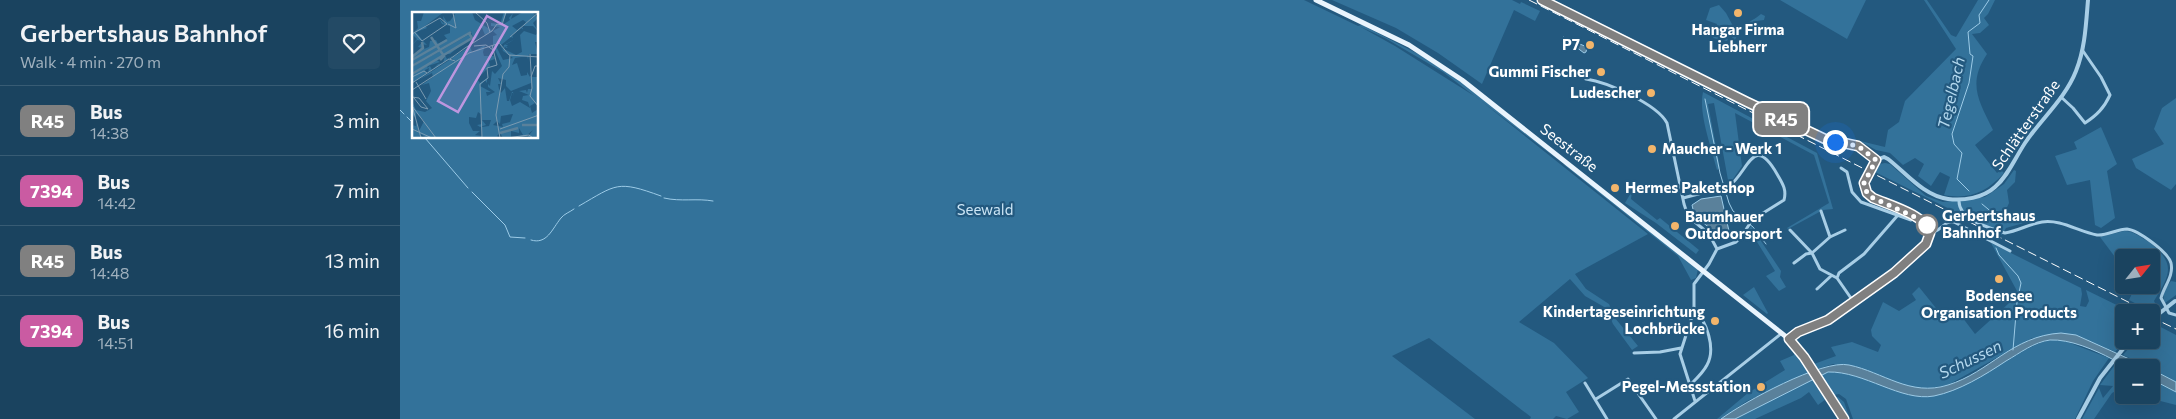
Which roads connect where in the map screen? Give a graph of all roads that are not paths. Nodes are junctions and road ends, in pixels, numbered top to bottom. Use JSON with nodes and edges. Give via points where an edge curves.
{"nodes":[{"id":1,"x":1316,"y":0,"type":"edge"},
{"id":2,"x":1542,"y":0,"type":"edge"},
{"id":3,"x":2088,"y":0,"type":"edge"},
{"id":4,"x":2083,"y":51,"type":"junction"},
{"id":5,"x":1586,"y":79,"type":"dead end"},
{"id":6,"x":2060,"y":97,"type":"junction"},
{"id":7,"x":1876,"y":160,"type":"junction"},
{"id":8,"x":1840,"y":168,"type":"dead end"},
{"id":9,"x":1683,"y":198,"type":"junction"},
{"id":10,"x":1959,"y":200,"type":"junction"},
{"id":11,"x":1821,"y":211,"type":"dead end"},
{"id":12,"x":1898,"y":215,"type":"junction"},
{"id":13,"x":1917,"y":218,"type":"junction"},
{"id":14,"x":1790,"y":230,"type":"dead end"},
{"id":15,"x":1845,"y":230,"type":"dead end"},
{"id":16,"x":1930,"y":233,"type":"junction"},
{"id":17,"x":1830,"y":237,"type":"junction"},
{"id":18,"x":1717,"y":248,"type":"junction"},
{"id":19,"x":2010,"y":251,"type":"dead end"},
{"id":20,"x":1812,"y":253,"type":"junction"},
{"id":21,"x":1794,"y":263,"type":"dead end"},
{"id":22,"x":1704,"y":270,"type":"junction"},
{"id":23,"x":1831,"y":276,"type":"junction"},
{"id":24,"x":1837,"y":278,"type":"junction"},
{"id":25,"x":1817,"y":289,"type":"dead end"},
{"id":26,"x":1853,"y":301,"type":"junction"},
{"id":27,"x":2176,"y":301,"type":"edge"},
{"id":28,"x":1694,"y":310,"type":"junction"},
{"id":29,"x":2160,"y":313,"type":"edge"},
{"id":30,"x":2176,"y":315,"type":"edge"},
{"id":31,"x":1782,"y":333,"type":"junction"},
{"id":32,"x":1789,"y":339,"type":"junction"},
{"id":33,"x":1681,"y":348,"type":"junction"},
{"id":34,"x":2122,"y":349,"type":"edge"},
{"id":35,"x":1634,"y":353,"type":"dead end"},
{"id":36,"x":1585,"y":384,"type":"dead end"},
{"id":37,"x":1689,"y":386,"type":"junction"},
{"id":38,"x":1596,"y":399,"type":"junction"},
{"id":39,"x":1695,"y":401,"type":"junction"},
{"id":40,"x":1607,"y":419,"type":"edge"},
{"id":41,"x":1656,"y":419,"type":"edge"},
{"id":42,"x":1674,"y":419,"type":"edge"},
{"id":43,"x":1844,"y":419,"type":"edge"},
{"id":44,"x":2078,"y":419,"type":"edge"}],
"edges":[{"from":1,"to":22,"type":"main road","name":"Seestraße","via":[[1409,45],[1462,80]]},
{"from":2,"to":7,"type":"street","name":"Schlätterstraße","via":[[1825,139],[1858,146]]},
{"from":3,"to":4,"type":"street","name":"Schlätterstraße"},
{"from":4,"to":6,"type":"street","name":"Schlätterstraße","via":[[2076,72]]},
{"from":4,"to":6,"type":"street","via":[[2110,95],[2100,113],[2085,123]]},
{"from":5,"to":9,"type":"street","via":[[1599,81],[1662,115],[1667,123]]},
{"from":6,"to":10,"type":"street","name":"Schlätterstraße","via":[[1994,188]]},
{"from":7,"to":10,"type":"street","name":"Schlätterstraße","via":[[1888,159],[1940,198]]},
{"from":7,"to":13,"type":"street","bridge":true,"via":[[1864,183],[1867,193]]},
{"from":8,"to":12,"type":"street","via":[[1848,172],[1855,197],[1861,202]]},
{"from":9,"to":18,"type":"street","via":[[1688,216],[1709,234]]},
{"from":9,"to":18,"type":"street","via":[[1732,185],[1754,156],[1762,156],[1770,162],[1785,189],[1784,200],[1751,222],[1736,242]]},
{"from":10,"to":30,"type":"street","via":[[1960,209],[1966,215],[2005,233],[2043,222],[2100,235],[2135,230],[2167,254],[2171,261],[2170,278],[2161,298],[2169,313]]},
{"from":11,"to":17,"type":"street"},
{"from":12,"to":13,"type":"street"},
{"from":12,"to":24,"type":"street","via":[[1864,254]]},
{"from":13,"to":16,"type":"street"},
{"from":14,"to":20,"type":"street"},
{"from":15,"to":17,"type":"street"},
{"from":16,"to":19,"type":"street","via":[[1935,233],[1950,221]]},
{"from":16,"to":26,"type":"street","via":[[1926,244],[1894,273]]},
{"from":17,"to":20,"type":"street"},
{"from":18,"to":22,"type":"street"},
{"from":20,"to":21,"type":"street"},
{"from":20,"to":23,"type":"street","via":[[1820,269]]},
{"from":22,"to":28,"type":"street","via":[[1694,284]]},
{"from":22,"to":31,"type":"main road","name":"Seestraße"},
{"from":23,"to":24,"type":"street"},
{"from":23,"to":25,"type":"street"},
{"from":24,"to":26,"type":"street"},
{"from":26,"to":32,"type":"street","via":[[1828,320]]},
{"from":27,"to":29,"type":"street","bridge":true},
{"from":28,"to":33,"type":"street"},
{"from":28,"to":37,"type":"street","via":[[1708,332],[1710,355],[1707,366]]},
{"from":31,"to":32,"type":"main road","name":"Seestraße"},
{"from":31,"to":39,"type":"street"},
{"from":32,"to":43,"type":"main road","name":"Seestraße","via":[[1811,366]]},
{"from":33,"to":35,"type":"street"},
{"from":33,"to":37,"type":"street"},
{"from":34,"to":44,"type":"street","via":[[2092,391]]},
{"from":36,"to":38,"type":"street"},
{"from":37,"to":39,"type":"street"},
{"from":38,"to":40,"type":"street"},
{"from":38,"to":41,"type":"street","via":[[1628,378]]},
{"from":39,"to":42,"type":"street"}]}
